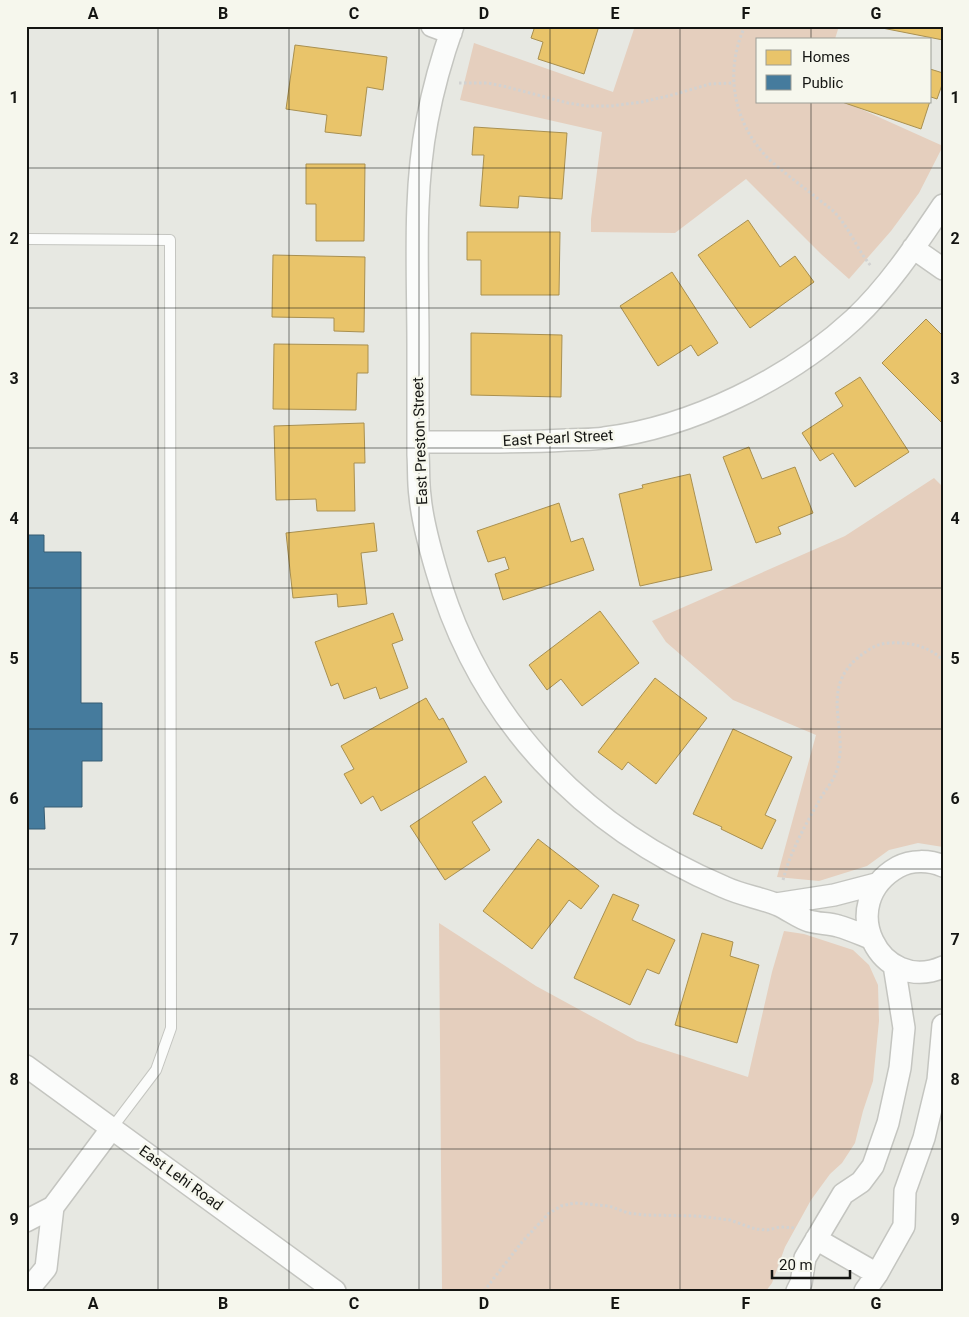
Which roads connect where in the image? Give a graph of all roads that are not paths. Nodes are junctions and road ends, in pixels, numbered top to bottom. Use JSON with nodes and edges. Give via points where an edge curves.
{"nodes":[{"id":1,"x":446,"y":28,"type":"edge"},
{"id":2,"x":943,"y":205,"type":"edge"},
{"id":3,"x":26,"y":239,"type":"edge"},
{"id":4,"x":913,"y":248,"type":"junction"},
{"id":5,"x":943,"y":269,"type":"edge"},
{"id":6,"x":418,"y":442,"type":"junction"},
{"id":7,"x":943,"y":866,"type":"edge"},
{"id":8,"x":876,"y":884,"type":"junction"},
{"id":9,"x":776,"y":904,"type":"junction"},
{"id":10,"x":870,"y":938,"type":"junction"},
{"id":11,"x":894,"y":965,"type":"junction"},
{"id":12,"x":943,"y":967,"type":"edge"},
{"id":13,"x":943,"y":1025,"type":"edge"},
{"id":14,"x":26,"y":1066,"type":"edge"},
{"id":15,"x":112,"y":1128,"type":"junction"},
{"id":16,"x":53,"y":1207,"type":"junction"},
{"id":17,"x":26,"y":1221,"type":"edge"},
{"id":18,"x":816,"y":1239,"type":"junction"},
{"id":19,"x":871,"y":1282,"type":"edge"},
{"id":20,"x":27,"y":1291,"type":"edge"},
{"id":21,"x":336,"y":1291,"type":"edge"},
{"id":22,"x":797,"y":1291,"type":"edge"}],
"edges":[{"from":1,"to":6,"type":"street","name":"East Preston Street","via":[[427,122],[418,206]]},
{"from":2,"to":4,"type":"street","name":"East Pearl Street"},
{"from":3,"to":15,"type":"lane","via":[[170,240],[171,1028],[156,1070]]},
{"from":4,"to":5,"type":"street"},
{"from":4,"to":6,"type":"street","name":"East Pearl Street","via":[[854,319],[818,348],[734,399],[645,430],[604,438]]},
{"from":6,"to":9,"type":"street","name":"East Preston Street","via":[[419,495],[428,542],[444,596],[463,643],[486,686],[520,736],[551,772],[599,814],[639,843],[726,888]]},
{"from":7,"to":8,"type":"street","via":[[920,861],[904,864],[888,872]]},
{"from":8,"to":9,"type":"street","name":"East Preston Street","via":[[834,895]]},
{"from":8,"to":10,"type":"street","via":[[868,901],[866,920]]},
{"from":9,"to":10,"type":"street","name":"East Preston Street","via":[[808,921],[836,925]]},
{"from":10,"to":11,"type":"street"},
{"from":11,"to":12,"type":"street","via":[[922,972]]},
{"from":11,"to":18,"type":"street","via":[[904,1028],[900,1068],[888,1122],[873,1166],[861,1182],[843,1194]]},
{"from":13,"to":19,"type":"street","via":[[938,1080],[924,1138],[905,1191],[904,1226]]},
{"from":14,"to":15,"type":"street","name":"East Lehi Road"},
{"from":15,"to":16,"type":"street"},
{"from":15,"to":21,"type":"street","name":"East Lehi Road"},
{"from":16,"to":17,"type":"street"},
{"from":16,"to":20,"type":"street","via":[[46,1268]]},
{"from":18,"to":19,"type":"street"},
{"from":18,"to":22,"type":"street","via":[[805,1258]]}]}
